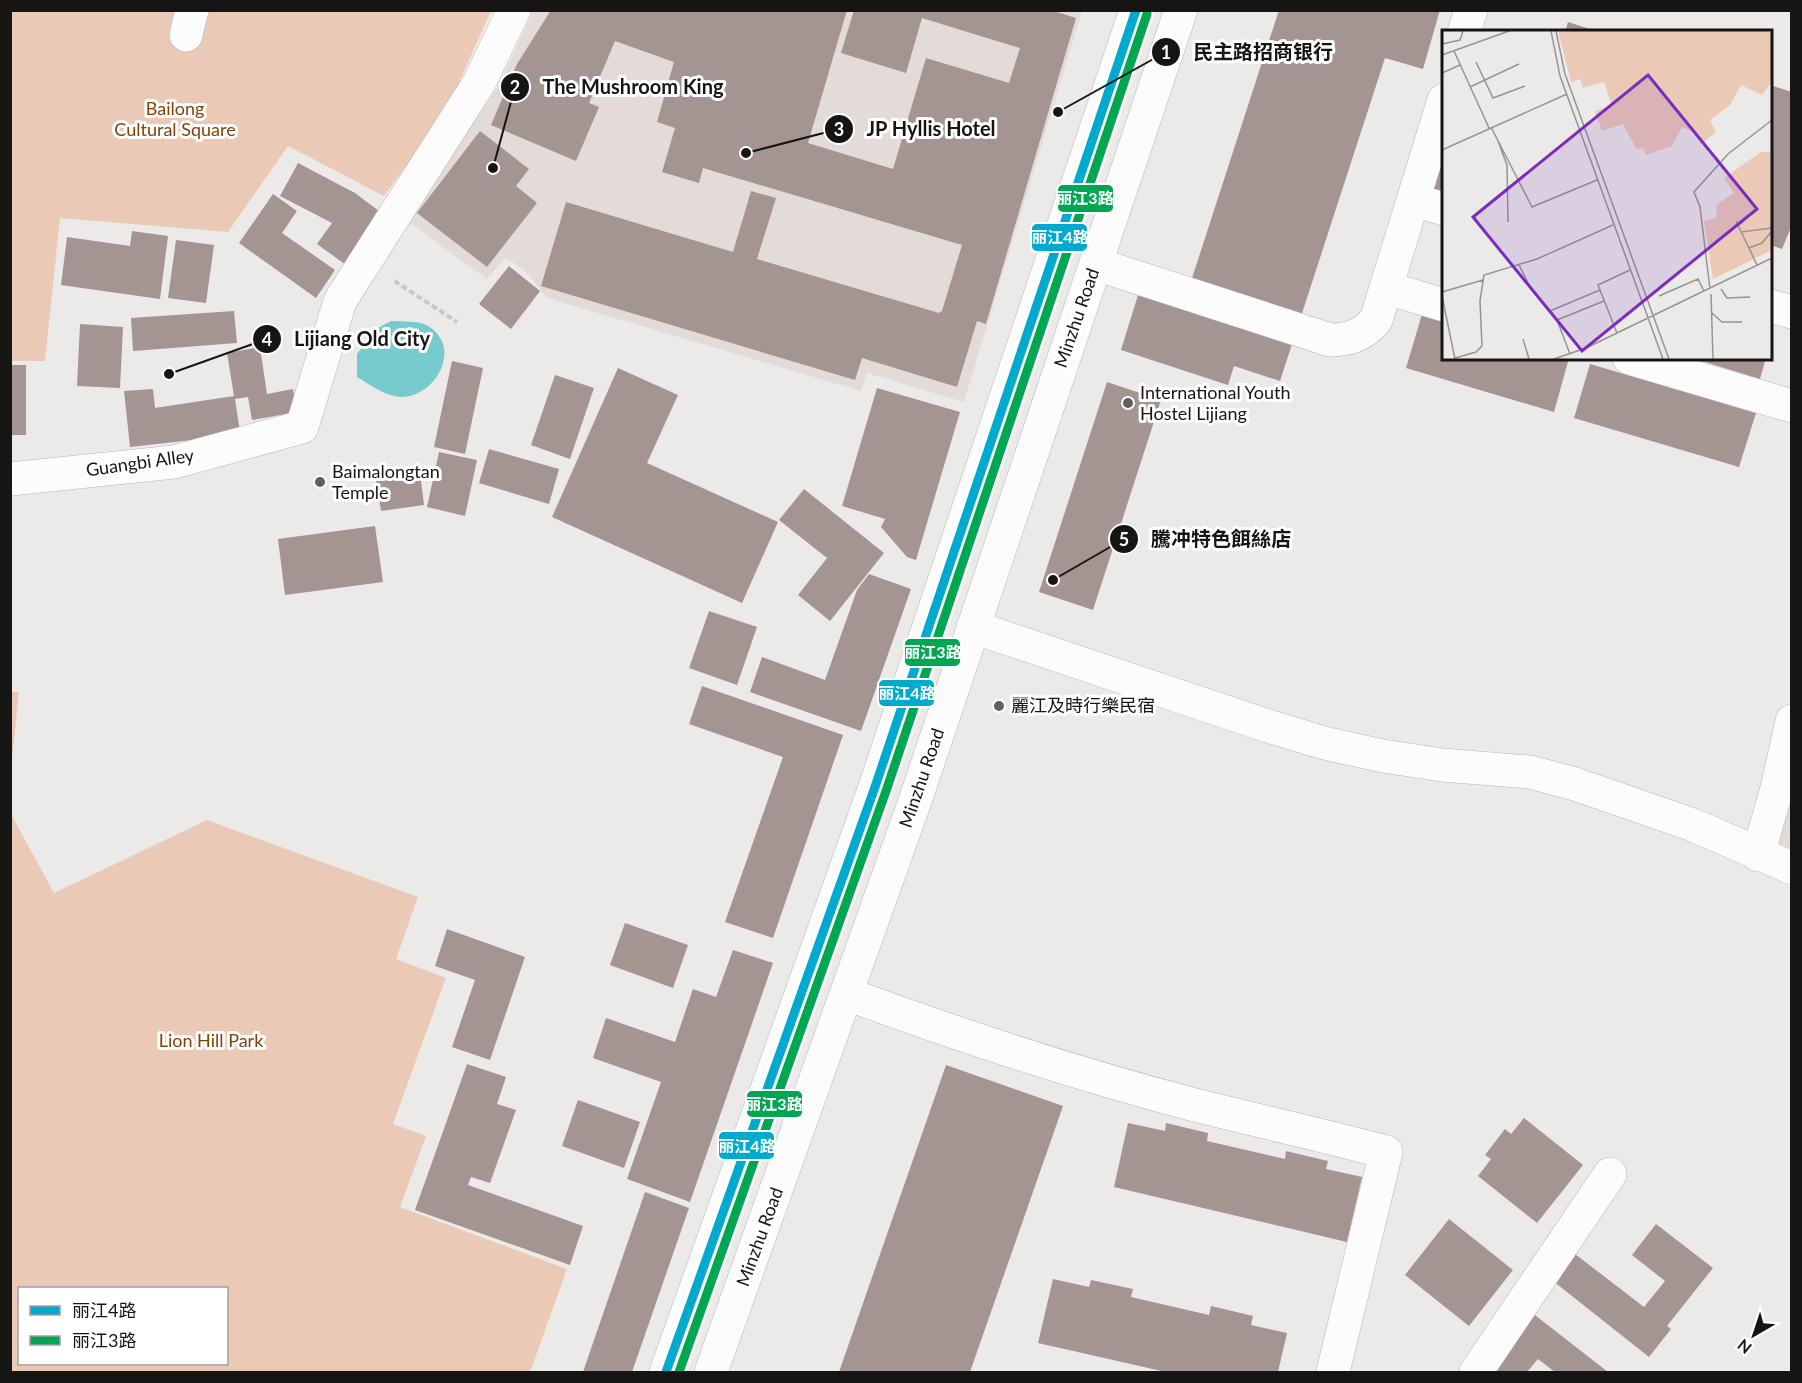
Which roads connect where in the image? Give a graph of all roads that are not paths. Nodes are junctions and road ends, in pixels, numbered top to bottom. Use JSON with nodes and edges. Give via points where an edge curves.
{"nodes":[{"id":1,"x":514,"y":10,"type":"edge"},
{"id":2,"x":1136,"y":10,"type":"edge"},
{"id":3,"x":1181,"y":10,"type":"edge"},
{"id":4,"x":1471,"y":10,"type":"edge"},
{"id":5,"x":1465,"y":30,"type":"edge"},
{"id":6,"x":1442,"y":107,"type":"edge"},
{"id":7,"x":1428,"y":205,"type":"edge"},
{"id":8,"x":1096,"y":264,"type":"junction"},
{"id":9,"x":1386,"y":288,"type":"junction"},
{"id":10,"x":1442,"y":304,"type":"edge"},
{"id":11,"x":1772,"y":307,"type":"edge"},
{"id":12,"x":1791,"y":312,"type":"edge"},
{"id":13,"x":1636,"y":360,"type":"edge"},
{"id":14,"x":1791,"y":406,"type":"edge"},
{"id":15,"x":10,"y":479,"type":"edge"},
{"id":16,"x":974,"y":627,"type":"junction"},
{"id":17,"x":1791,"y":721,"type":"edge"},
{"id":18,"x":1758,"y":855,"type":"junction"},
{"id":19,"x":1791,"y":868,"type":"edge"},
{"id":20,"x":847,"y":994,"type":"junction"},
{"id":21,"x":1610,"y":1174,"type":"dead end"},
{"id":22,"x":666,"y":1372,"type":"edge"},
{"id":23,"x":711,"y":1372,"type":"edge"},
{"id":24,"x":1333,"y":1372,"type":"edge"},
{"id":25,"x":1476,"y":1372,"type":"edge"}],
"edges":[{"from":1,"to":15,"type":"main road","name":"Guangbi Alley","via":[[479,83],[340,301],[302,427],[174,462]]},
{"from":2,"to":22,"type":"main road","via":[[875,787]]},
{"from":3,"to":8,"type":"main road","name":"Minzhu Road"},
{"from":4,"to":5,"type":"main road"},
{"from":6,"to":7,"type":"main road"},
{"from":7,"to":9,"type":"main road"},
{"from":8,"to":9,"type":"main road","via":[[1330,340],[1367,330],[1376,321]]},
{"from":8,"to":16,"type":"main road","name":"Minzhu Road"},
{"from":9,"to":10,"type":"main road"},
{"from":11,"to":12,"type":"main road"},
{"from":13,"to":14,"type":"main road"},
{"from":16,"to":18,"type":"main road","via":[[1324,743],[1442,765],[1530,772],[1575,784],[1693,825]]},
{"from":16,"to":20,"type":"main road","name":"Minzhu Road"},
{"from":17,"to":18,"type":"main road"},
{"from":18,"to":19,"type":"main road"},
{"from":20,"to":23,"type":"main road","name":"Minzhu Road"},
{"from":20,"to":24,"type":"main road","via":[[1091,1076],[1386,1152]]},
{"from":21,"to":25,"type":"main road"}]}
